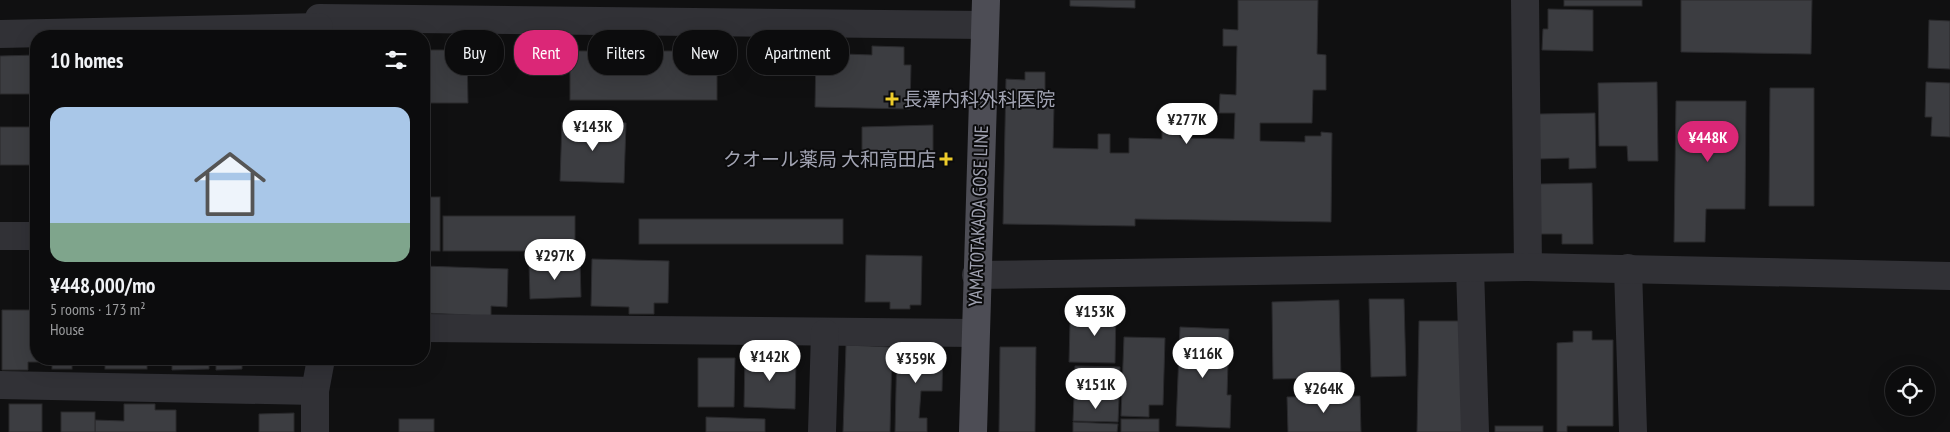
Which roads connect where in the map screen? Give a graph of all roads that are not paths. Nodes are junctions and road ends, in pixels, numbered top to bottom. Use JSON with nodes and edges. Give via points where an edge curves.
{"nodes":[{"id":1,"x":1525,"y":0,"type":"edge"},
{"id":2,"x":985,"y":12,"type":"edge"},
{"id":3,"x":319,"y":20,"type":"edge"},
{"id":4,"x":91,"y":30,"type":"edge"},
{"id":5,"x":30,"y":33,"type":"edge"},
{"id":6,"x":0,"y":34,"type":"edge"},
{"id":7,"x":0,"y":236,"type":"edge"},
{"id":8,"x":30,"y":236,"type":"edge"},
{"id":9,"x":1528,"y":267,"type":"junction"},
{"id":10,"x":1470,"y":268,"type":"junction"},
{"id":11,"x":1628,"y":268,"type":"junction"},
{"id":12,"x":976,"y":275,"type":"junction"},
{"id":13,"x":1950,"y":276,"type":"edge"},
{"id":14,"x":430,"y":328,"type":"edge"},
{"id":15,"x":825,"y":333,"type":"junction"},
{"id":16,"x":976,"y":333,"type":"junction"},
{"id":17,"x":320,"y":365,"type":"edge"},
{"id":18,"x":0,"y":385,"type":"edge"},
{"id":19,"x":315,"y":391,"type":"junction"},
{"id":20,"x":315,"y":432,"type":"edge"},
{"id":21,"x":822,"y":432,"type":"edge"},
{"id":22,"x":973,"y":432,"type":"edge"},
{"id":23,"x":1475,"y":432,"type":"edge"},
{"id":24,"x":1633,"y":432,"type":"edge"}],
"edges":[{"from":1,"to":9,"type":"street"},
{"from":2,"to":3,"type":"street"},
{"from":2,"to":12,"type":"main road","name":"YAMATOTAKADA GOSE LINE"},
{"from":3,"to":4,"type":"street"},
{"from":5,"to":6,"type":"street"},
{"from":7,"to":8,"type":"street"},
{"from":9,"to":10,"type":"street"},
{"from":9,"to":11,"type":"street"},
{"from":10,"to":12,"type":"street"},
{"from":10,"to":23,"type":"street"},
{"from":11,"to":13,"type":"street"},
{"from":11,"to":24,"type":"street"},
{"from":12,"to":16,"type":"main road","name":"YAMATOTAKADA GOSE LINE"},
{"from":14,"to":15,"type":"street"},
{"from":15,"to":16,"type":"street"},
{"from":15,"to":21,"type":"street"},
{"from":16,"to":22,"type":"main road","name":"YAMATOTAKADA GOSE LINE"},
{"from":17,"to":19,"type":"street"},
{"from":18,"to":19,"type":"street"},
{"from":19,"to":20,"type":"street"}]}
